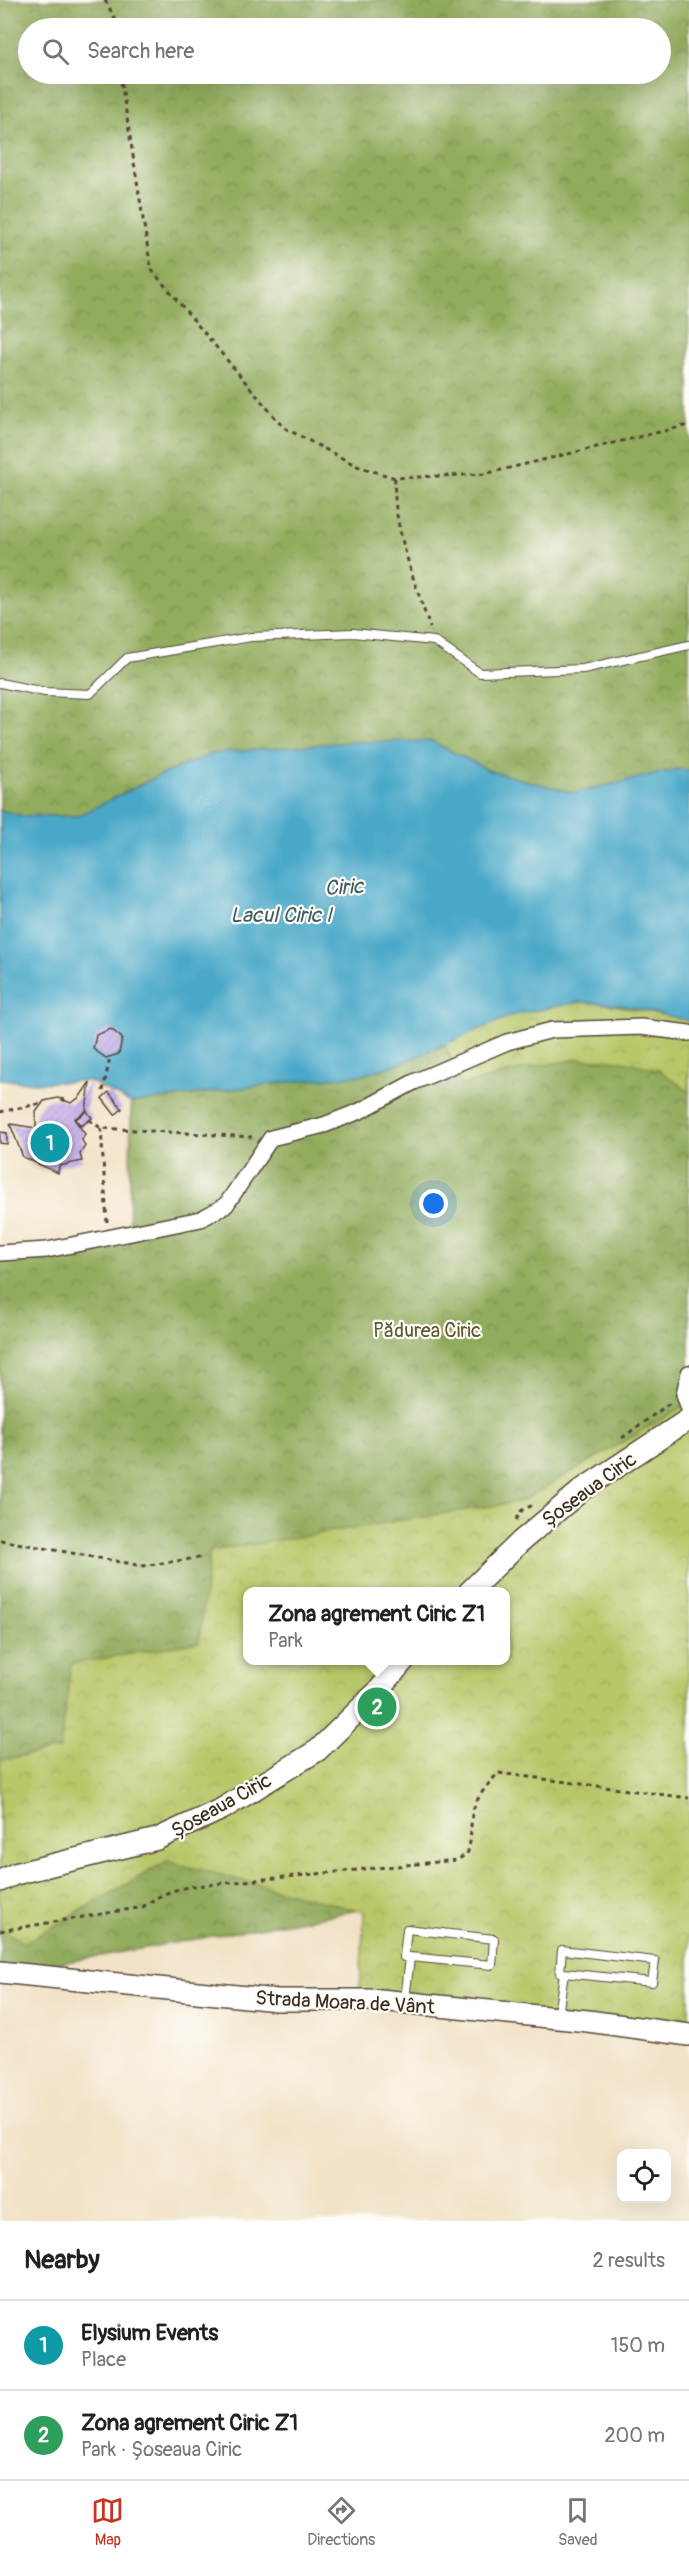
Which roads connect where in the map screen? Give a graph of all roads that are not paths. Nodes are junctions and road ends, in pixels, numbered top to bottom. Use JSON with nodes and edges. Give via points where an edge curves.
{"nodes":[{"id":1,"x":689,"y":645,"type":"edge"},
{"id":2,"x":0,"y":683,"type":"edge"},
{"id":3,"x":689,"y":1034,"type":"edge"},
{"id":4,"x":0,"y":1253,"type":"edge"},
{"id":5,"x":689,"y":1373,"type":"edge"},
{"id":6,"x":689,"y":1409,"type":"edge"},
{"id":7,"x":689,"y":1419,"type":"edge"},
{"id":8,"x":474,"y":1587,"type":"edge"},
{"id":9,"x":400,"y":1665,"type":"edge"},
{"id":10,"x":0,"y":1881,"type":"edge"},
{"id":11,"x":410,"y":1957,"type":"junction"},
{"id":12,"x":0,"y":1972,"type":"edge"},
{"id":13,"x":564,"y":1973,"type":"junction"},
{"id":14,"x":405,"y":2002,"type":"junction"},
{"id":15,"x":558,"y":2018,"type":"junction"},
{"id":16,"x":689,"y":2035,"type":"edge"}],
"edges":[{"from":1,"to":2,"type":"lane","via":[[583,669],[480,673],[434,641],[353,633],[251,637],[127,658],[90,694],[45,692]]},
{"from":3,"to":4,"type":"street","via":[[641,1028],[552,1030],[507,1042],[414,1082],[360,1111],[271,1138],[226,1205],[201,1219],[47,1250]]},
{"from":5,"to":6,"type":"street","via":[[684,1394]]},
{"from":7,"to":8,"type":"main road","name":"Șoseaua Ciric","via":[[584,1489],[520,1542]]},
{"from":9,"to":10,"type":"main road","name":"Șoseaua Ciric","via":[[318,1750],[222,1809],[157,1839]]},
{"from":11,"to":11,"type":"lane","via":[[492,1965],[494,1939],[407,1929],[404,1957]]},
{"from":11,"to":14,"type":"lane"},
{"from":12,"to":14,"type":"main road","name":"Strada Moara de Vânt","via":[[277,2000]]},
{"from":13,"to":13,"type":"lane","via":[[652,1982],[655,1961],[562,1950],[560,1973]]},
{"from":13,"to":15,"type":"lane"},
{"from":14,"to":15,"type":"main road","name":"Strada Moara de Vânt"},
{"from":15,"to":16,"type":"main road","name":"Strada Moara de Vânt"}]}
